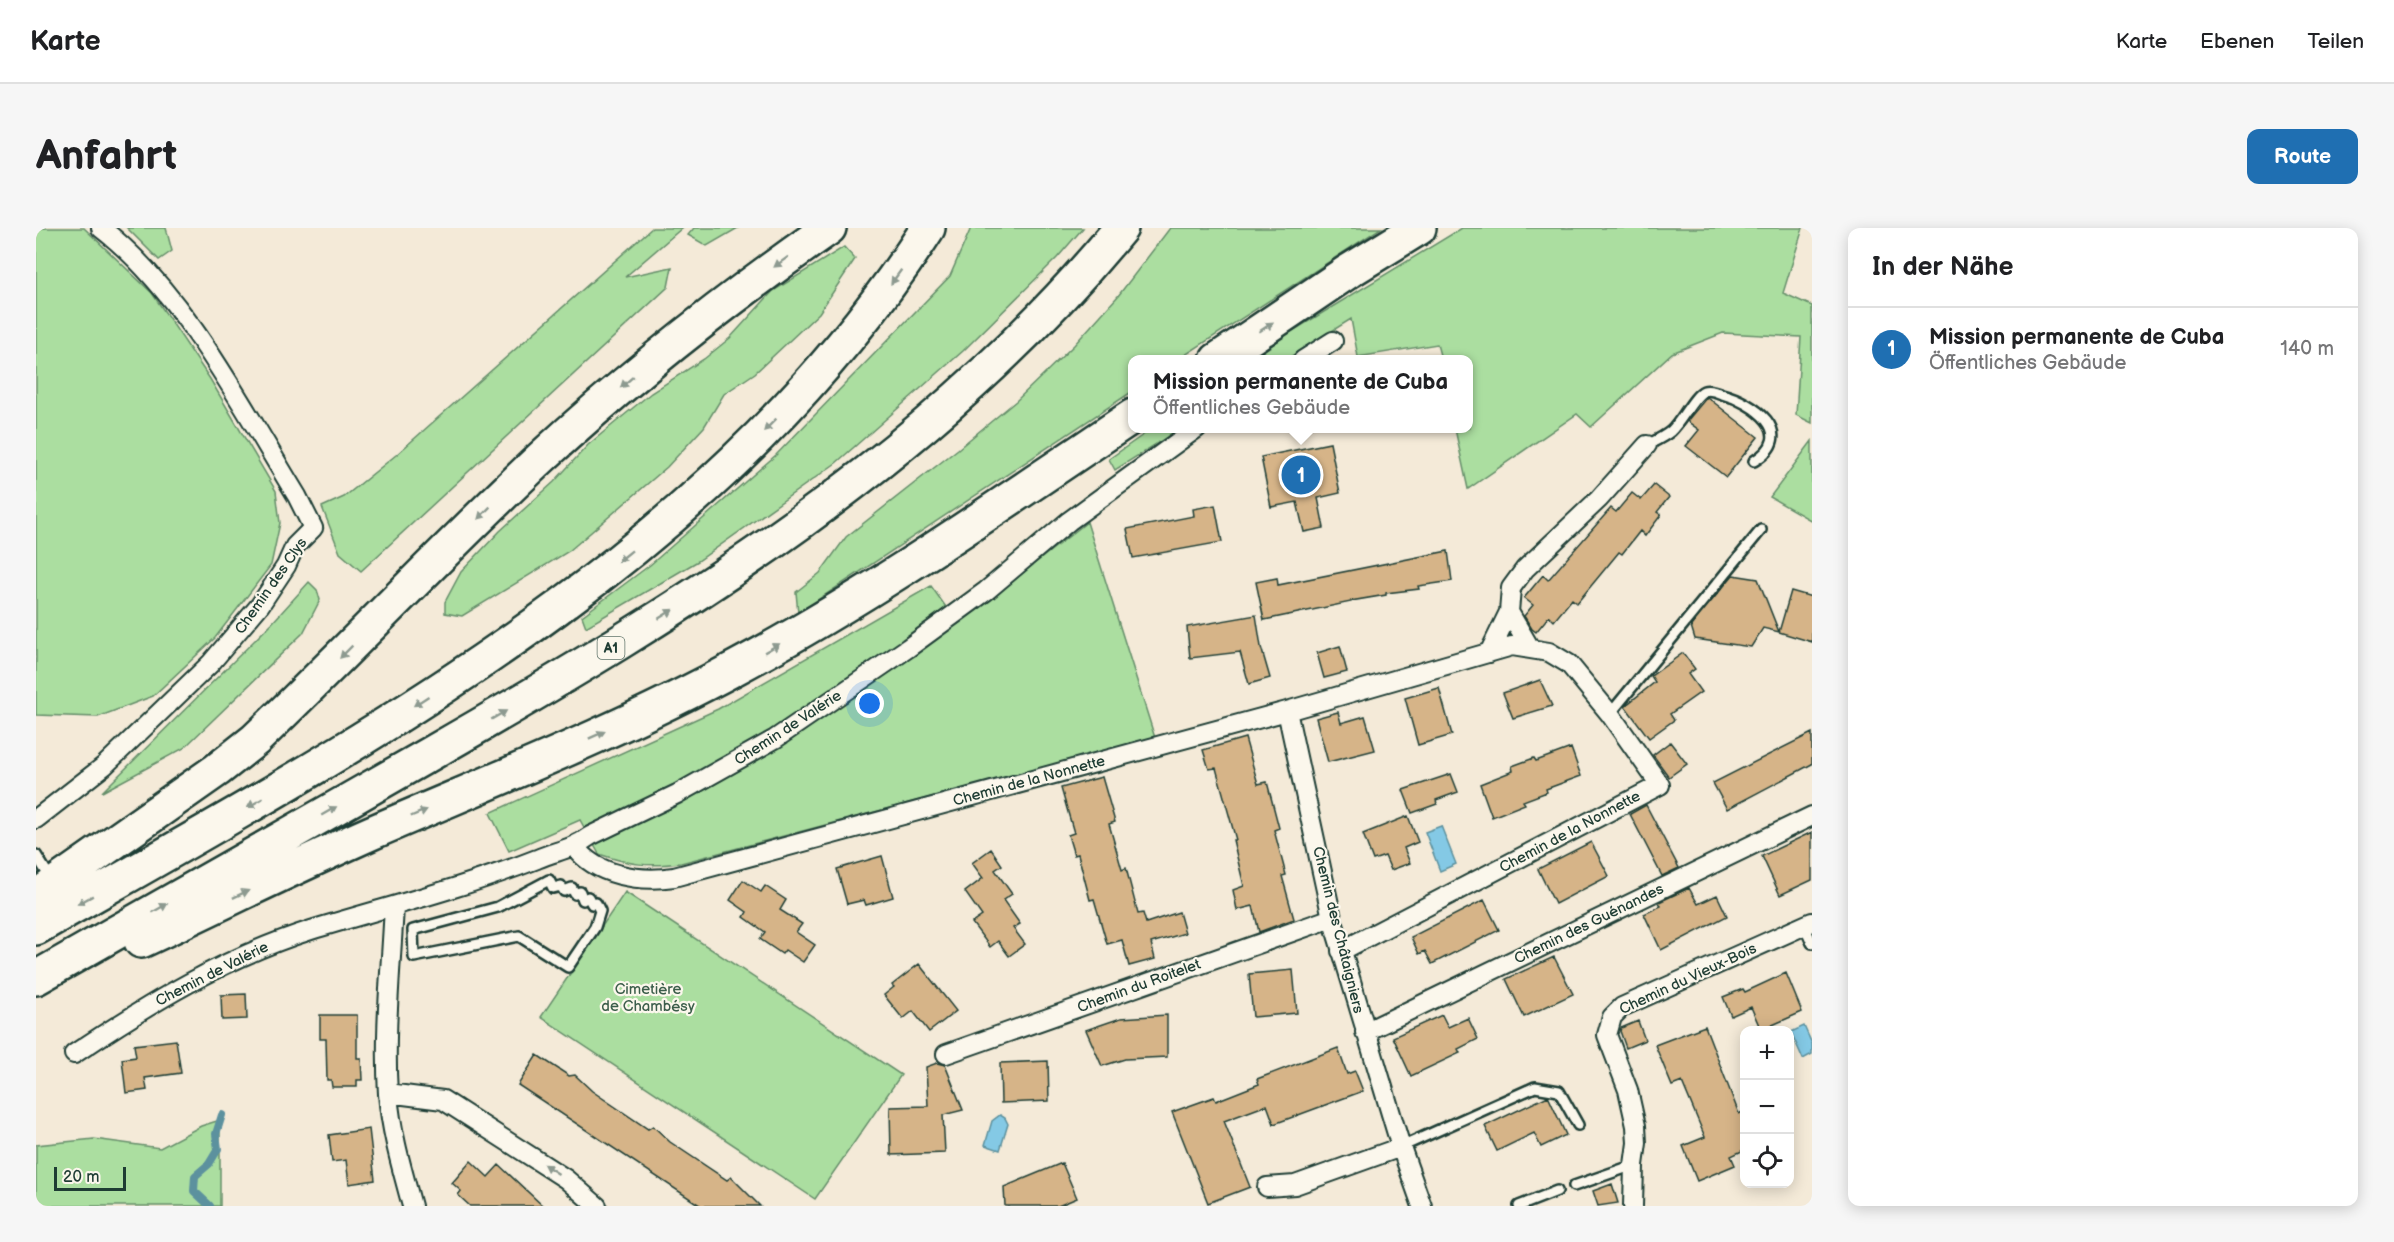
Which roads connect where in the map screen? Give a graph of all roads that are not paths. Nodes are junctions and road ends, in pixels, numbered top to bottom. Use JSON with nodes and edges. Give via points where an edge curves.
{"nodes":[{"id":1,"x":101,"y":228,"type":"edge"},
{"id":2,"x":829,"y":228,"type":"edge"},
{"id":3,"x":928,"y":228,"type":"edge"},
{"id":4,"x":1121,"y":228,"type":"edge"},
{"id":5,"x":1419,"y":228,"type":"edge"},
{"id":6,"x":1334,"y":341,"type":"dead end"},
{"id":7,"x":1224,"y":355,"type":"edge"},
{"id":8,"x":1311,"y":355,"type":"edge"},
{"id":9,"x":1128,"y":419,"type":"edge"},
{"id":10,"x":1191,"y":433,"type":"edge"},
{"id":11,"x":1647,"y":445,"type":"joint"},
{"id":12,"x":1754,"y":461,"type":"dead end"},
{"id":13,"x":1761,"y":530,"type":"dead end"},
{"id":14,"x":1509,"y":612,"type":"junction"},
{"id":15,"x":1530,"y":648,"type":"junction"},
{"id":16,"x":1489,"y":653,"type":"junction"},
{"id":17,"x":1287,"y":711,"type":"junction"},
{"id":18,"x":1610,"y":714,"type":"junction"},
{"id":19,"x":1812,"y":816,"type":"edge"},
{"id":20,"x":36,"y":819,"type":"edge"},
{"id":21,"x":575,"y":847,"type":"junction"},
{"id":22,"x":36,"y":855,"type":"edge"},
{"id":23,"x":45,"y":891,"type":"edge"},
{"id":24,"x":394,"y":906,"type":"junction"},
{"id":25,"x":1332,"y":918,"type":"junction"},
{"id":26,"x":1808,"y":923,"type":"edge"},
{"id":27,"x":36,"y":927,"type":"edge"},
{"id":28,"x":519,"y":936,"type":"joint"},
{"id":29,"x":1812,"y":943,"type":"edge"},
{"id":30,"x":1341,"y":951,"type":"junction"},
{"id":31,"x":36,"y":978,"type":"edge"},
{"id":32,"x":36,"y":990,"type":"edge"},
{"id":33,"x":1365,"y":1032,"type":"junction"},
{"id":34,"x":74,"y":1054,"type":"dead end"},
{"id":35,"x":946,"y":1054,"type":"dead end"},
{"id":36,"x":388,"y":1093,"type":"junction"},
{"id":37,"x":1578,"y":1125,"type":"dead end"},
{"id":38,"x":1401,"y":1147,"type":"junction"},
{"id":39,"x":1634,"y":1165,"type":"junction"},
{"id":40,"x":1574,"y":1186,"type":"dead end"},
{"id":41,"x":1268,"y":1187,"type":"dead end"},
{"id":42,"x":1557,"y":1191,"type":"dead end"},
{"id":43,"x":412,"y":1206,"type":"edge"},
{"id":44,"x":597,"y":1206,"type":"edge"},
{"id":45,"x":1422,"y":1206,"type":"edge"},
{"id":46,"x":1519,"y":1206,"type":"edge"},
{"id":47,"x":1633,"y":1206,"type":"edge"}],
"edges":[{"from":1,"to":20,"type":"street","name":"Chemin des Clys","via":[[131,255],[181,313],[297,496],[313,528],[295,546],[260,605],[210,664],[104,766]]},
{"from":2,"to":23,"type":"highway","one_way":true,"via":[[718,309],[595,410],[495,502],[255,740]]},
{"from":3,"to":27,"type":"highway","one_way":true,"via":[[868,315],[783,413],[690,502],[591,584],[488,658],[386,724]]},
{"from":31,"to":4,"type":"highway","number":"A1","one_way":true,"via":[[548,686],[758,554],[853,485],[953,403],[1046,314]]},
{"from":7,"to":5,"type":"highway","one_way":true},
{"from":6,"to":8,"type":"street"},
{"from":32,"to":9,"type":"highway","one_way":true,"via":[[369,834],[611,729],[735,668],[903,569]]},
{"from":10,"to":21,"type":"street","name":"Chemin de Valérie","via":[[1069,521],[942,623],[775,739]]},
{"from":11,"to":12,"type":"lane","via":[[1670,431],[1700,394],[1710,391],[1744,401],[1767,420],[1771,445],[1765,455]]},
{"from":11,"to":14,"type":"street","via":[[1599,499],[1525,569],[1511,588]]},
{"from":13,"to":18,"type":"lane"},
{"from":14,"to":15,"type":"street"},
{"from":14,"to":16,"type":"street"},
{"from":15,"to":16,"type":"street","name":"Chemin de la Nonnette","via":[[1512,646]]},
{"from":15,"to":18,"type":"street","name":"Chemin de la Nonnette","via":[[1549,652],[1569,664]]},
{"from":16,"to":17,"type":"street","name":"Chemin de la Nonnette"},
{"from":17,"to":21,"type":"street","name":"Chemin de la Nonnette","via":[[674,877],[638,879],[616,874],[582,857]]},
{"from":17,"to":25,"type":"street","name":"Chemin des Châtaigniers"},
{"from":18,"to":30,"type":"street","name":"Chemin de la Nonnette","via":[[1660,785]]},
{"from":19,"to":33,"type":"street","name":"Chemin des Guénandes"},
{"from":21,"to":24,"type":"street","name":"Chemin de Valérie"},
{"from":22,"to":23,"type":"lane"},
{"from":24,"to":34,"type":"street","name":"Chemin de Valérie","via":[[311,930],[240,957],[186,984]]},
{"from":24,"to":36,"type":"street"},
{"from":25,"to":30,"type":"street","name":"Chemin des Châtaigniers"},
{"from":25,"to":35,"type":"street","name":"Chemin du Roitelet"},
{"from":26,"to":29,"type":"lane"},
{"from":26,"to":39,"type":"street","name":"Chemin du Vieux-Bois","via":[[1622,1007],[1612,1017],[1608,1035],[1636,1126]]},
{"from":28,"to":28,"type":"lane","via":[[568,967],[595,927],[600,911],[588,897],[583,900],[580,892],[575,894],[572,888],[564,891],[561,886],[553,888],[549,880],[498,907],[413,930],[414,957]]},
{"from":30,"to":33,"type":"street","name":"Chemin des Châtaigniers"},
{"from":33,"to":38,"type":"street","name":"Chemin des Châtaigniers"},
{"from":36,"to":43,"type":"street"},
{"from":44,"to":36,"type":"street","one_way":true,"via":[[566,1179],[443,1100]]},
{"from":37,"to":38,"type":"lane","via":[[1559,1091],[1535,1087]]},
{"from":38,"to":41,"type":"street","via":[[1295,1185]]},
{"from":38,"to":45,"type":"street","name":"Chemin des Châtaigniers"},
{"from":39,"to":40,"type":"lane"},
{"from":39,"to":47,"type":"street","name":"Chemin du Vieux-Bois"},
{"from":42,"to":46,"type":"lane"}]}
